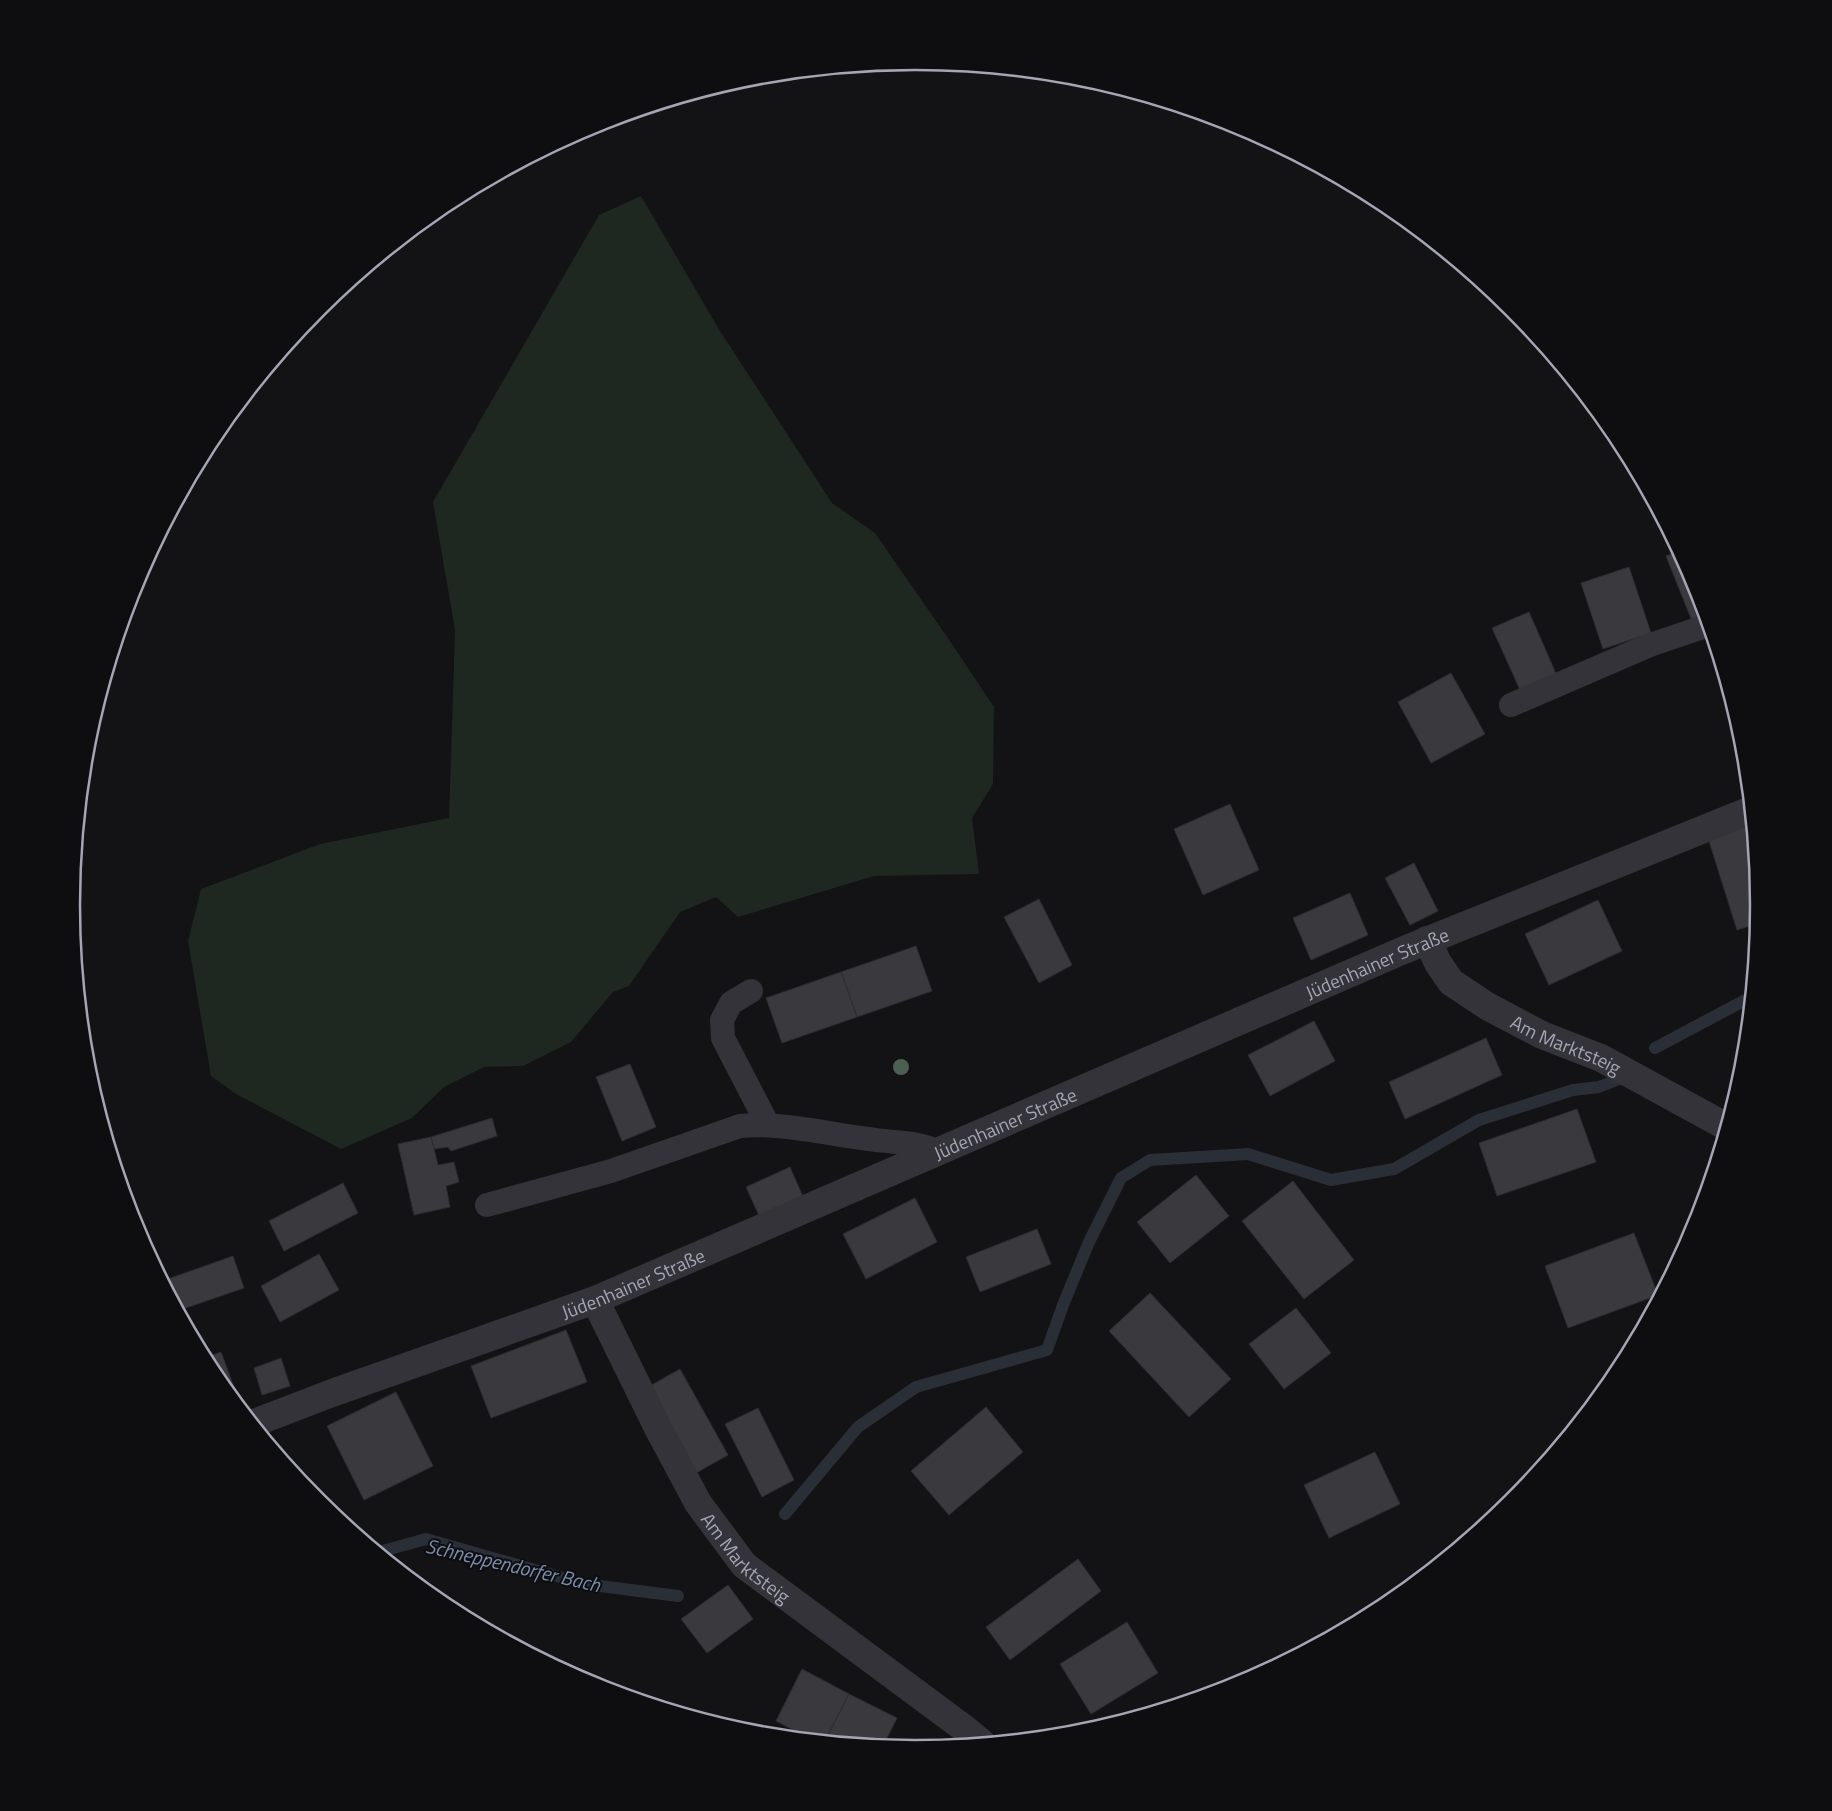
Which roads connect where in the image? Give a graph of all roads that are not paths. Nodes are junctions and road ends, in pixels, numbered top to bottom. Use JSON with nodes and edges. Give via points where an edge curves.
{"nodes":[{"id":1,"x":1703,"y":627,"type":"edge"},
{"id":2,"x":1511,"y":705,"type":"dead end"},
{"id":3,"x":1746,"y":812,"type":"edge"},
{"id":4,"x":1428,"y":940,"type":"junction"},
{"id":5,"x":751,"y":991,"type":"dead end"},
{"id":6,"x":1722,"y":1124,"type":"edge"},
{"id":7,"x":768,"y":1125,"type":"junction"},
{"id":8,"x":936,"y":1151,"type":"junction"},
{"id":9,"x":487,"y":1205,"type":"dead end"},
{"id":10,"x":594,"y":1300,"type":"junction"},
{"id":11,"x":259,"y":1421,"type":"edge"},
{"id":12,"x":977,"y":1738,"type":"edge"}],
"edges":[{"from":1,"to":2,"type":"lane","via":[[1650,645]]},
{"from":3,"to":4,"type":"street","name":"Jüdenhainer Straße"},
{"from":4,"to":6,"type":"street","name":"Am Marktsteig","via":[[1451,982],[1486,1006],[1542,1035],[1601,1058]]},
{"from":4,"to":8,"type":"street","name":"Jüdenhainer Straße"},
{"from":5,"to":7,"type":"lane","via":[[726,1011],[722,1020],[724,1038]]},
{"from":7,"to":8,"type":"lane","via":[[924,1145]]},
{"from":7,"to":9,"type":"lane","via":[[740,1126],[611,1172]]},
{"from":8,"to":10,"type":"street","name":"Jüdenhainer Straße"},
{"from":10,"to":11,"type":"street","name":"Jüdenhainer Straße"},
{"from":10,"to":12,"type":"street","name":"Am Marktsteig","via":[[698,1503],[744,1565]]}]}
